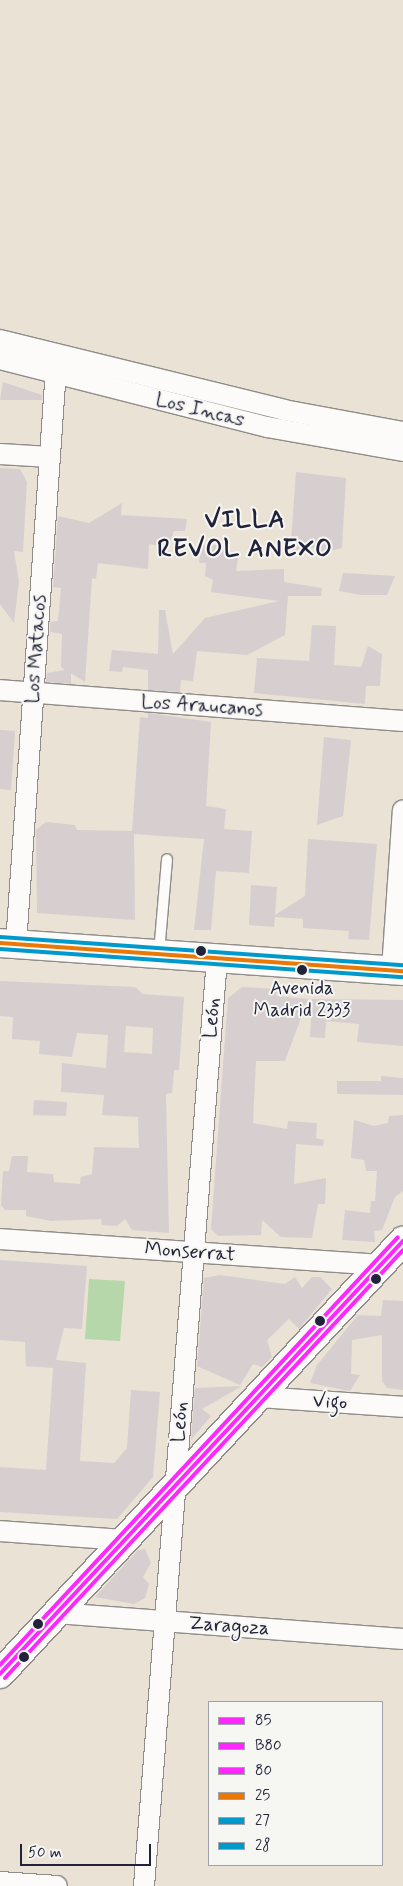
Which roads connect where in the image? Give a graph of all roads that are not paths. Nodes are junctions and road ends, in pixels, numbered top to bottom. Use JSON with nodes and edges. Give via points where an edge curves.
{"nodes":[{"id":1,"x":0,"y":340,"type":"edge"},
{"id":2,"x":0,"y":359,"type":"edge"},
{"id":3,"x":55,"y":364,"type":"junction"},
{"id":4,"x":403,"y":432,"type":"edge"},
{"id":5,"x":403,"y":451,"type":"edge"},
{"id":6,"x":0,"y":454,"type":"edge"},
{"id":7,"x":50,"y":457,"type":"junction"},
{"id":8,"x":0,"y":690,"type":"edge"},
{"id":9,"x":33,"y":693,"type":"junction"},
{"id":10,"x":403,"y":721,"type":"edge"},
{"id":11,"x":403,"y":810,"type":"edge"},
{"id":12,"x":167,"y":859,"type":"dead end"},
{"id":13,"x":8,"y":943,"type":"edge"},
{"id":14,"x":159,"y":954,"type":"junction"},
{"id":15,"x":217,"y":958,"type":"junction"},
{"id":16,"x":398,"y":971,"type":"edge"},
{"id":17,"x":0,"y":1239,"type":"edge"},
{"id":18,"x":403,"y":1241,"type":"edge"},
{"id":19,"x":194,"y":1252,"type":"junction"},
{"id":20,"x":380,"y":1265,"type":"junction"},
{"id":21,"x":258,"y":1397,"type":"junction"},
{"id":22,"x":403,"y":1407,"type":"edge"},
{"id":23,"x":175,"y":1485,"type":"junction"},
{"id":24,"x":0,"y":1531,"type":"edge"},
{"id":25,"x":124,"y":1540,"type":"junction"},
{"id":26,"x":56,"y":1613,"type":"junction"},
{"id":27,"x":164,"y":1621,"type":"junction"},
{"id":28,"x":403,"y":1639,"type":"edge"},
{"id":29,"x":0,"y":1674,"type":"edge"},
{"id":30,"x":0,"y":1882,"type":"edge"},
{"id":31,"x":57,"y":1886,"type":"edge"},
{"id":32,"x":144,"y":1886,"type":"edge"}],
"edges":[{"from":1,"to":3,"type":"street","name":"Los Incas"},
{"from":2,"to":3,"type":"street","name":"Los Incas"},
{"from":3,"to":4,"type":"street","name":"Los Incas"},
{"from":3,"to":5,"type":"street","name":"Los Incas","via":[[267,427]]},
{"from":3,"to":7,"type":"street","name":"Los Matacos"},
{"from":6,"to":7,"type":"street"},
{"from":7,"to":9,"type":"street","name":"Los Matacos"},
{"from":8,"to":9,"type":"street","name":"Los Araucanos"},
{"from":9,"to":10,"type":"street","name":"Los Araucanos"},
{"from":9,"to":13,"type":"street","name":"Los Matacos"},
{"from":11,"to":16,"type":"street"},
{"from":12,"to":14,"type":"lane"},
{"from":13,"to":14,"type":"main road"},
{"from":14,"to":15,"type":"main road"},
{"from":15,"to":16,"type":"main road"},
{"from":15,"to":19,"type":"street","name":"León"},
{"from":17,"to":19,"type":"street","name":"Monserrat"},
{"from":18,"to":20,"type":"main road"},
{"from":19,"to":20,"type":"street","name":"Monserrat"},
{"from":19,"to":23,"type":"street","name":"León"},
{"from":20,"to":21,"type":"main road"},
{"from":21,"to":22,"type":"street","name":"Vigo"},
{"from":21,"to":23,"type":"main road"},
{"from":23,"to":25,"type":"main road"},
{"from":23,"to":27,"type":"street","name":"León"},
{"from":24,"to":25,"type":"street"},
{"from":25,"to":26,"type":"main road"},
{"from":26,"to":27,"type":"street","name":"Zaragoza"},
{"from":26,"to":29,"type":"main road"},
{"from":27,"to":28,"type":"street","name":"Zaragoza"},
{"from":27,"to":32,"type":"street","name":"León"},
{"from":30,"to":31,"type":"street"}]}
